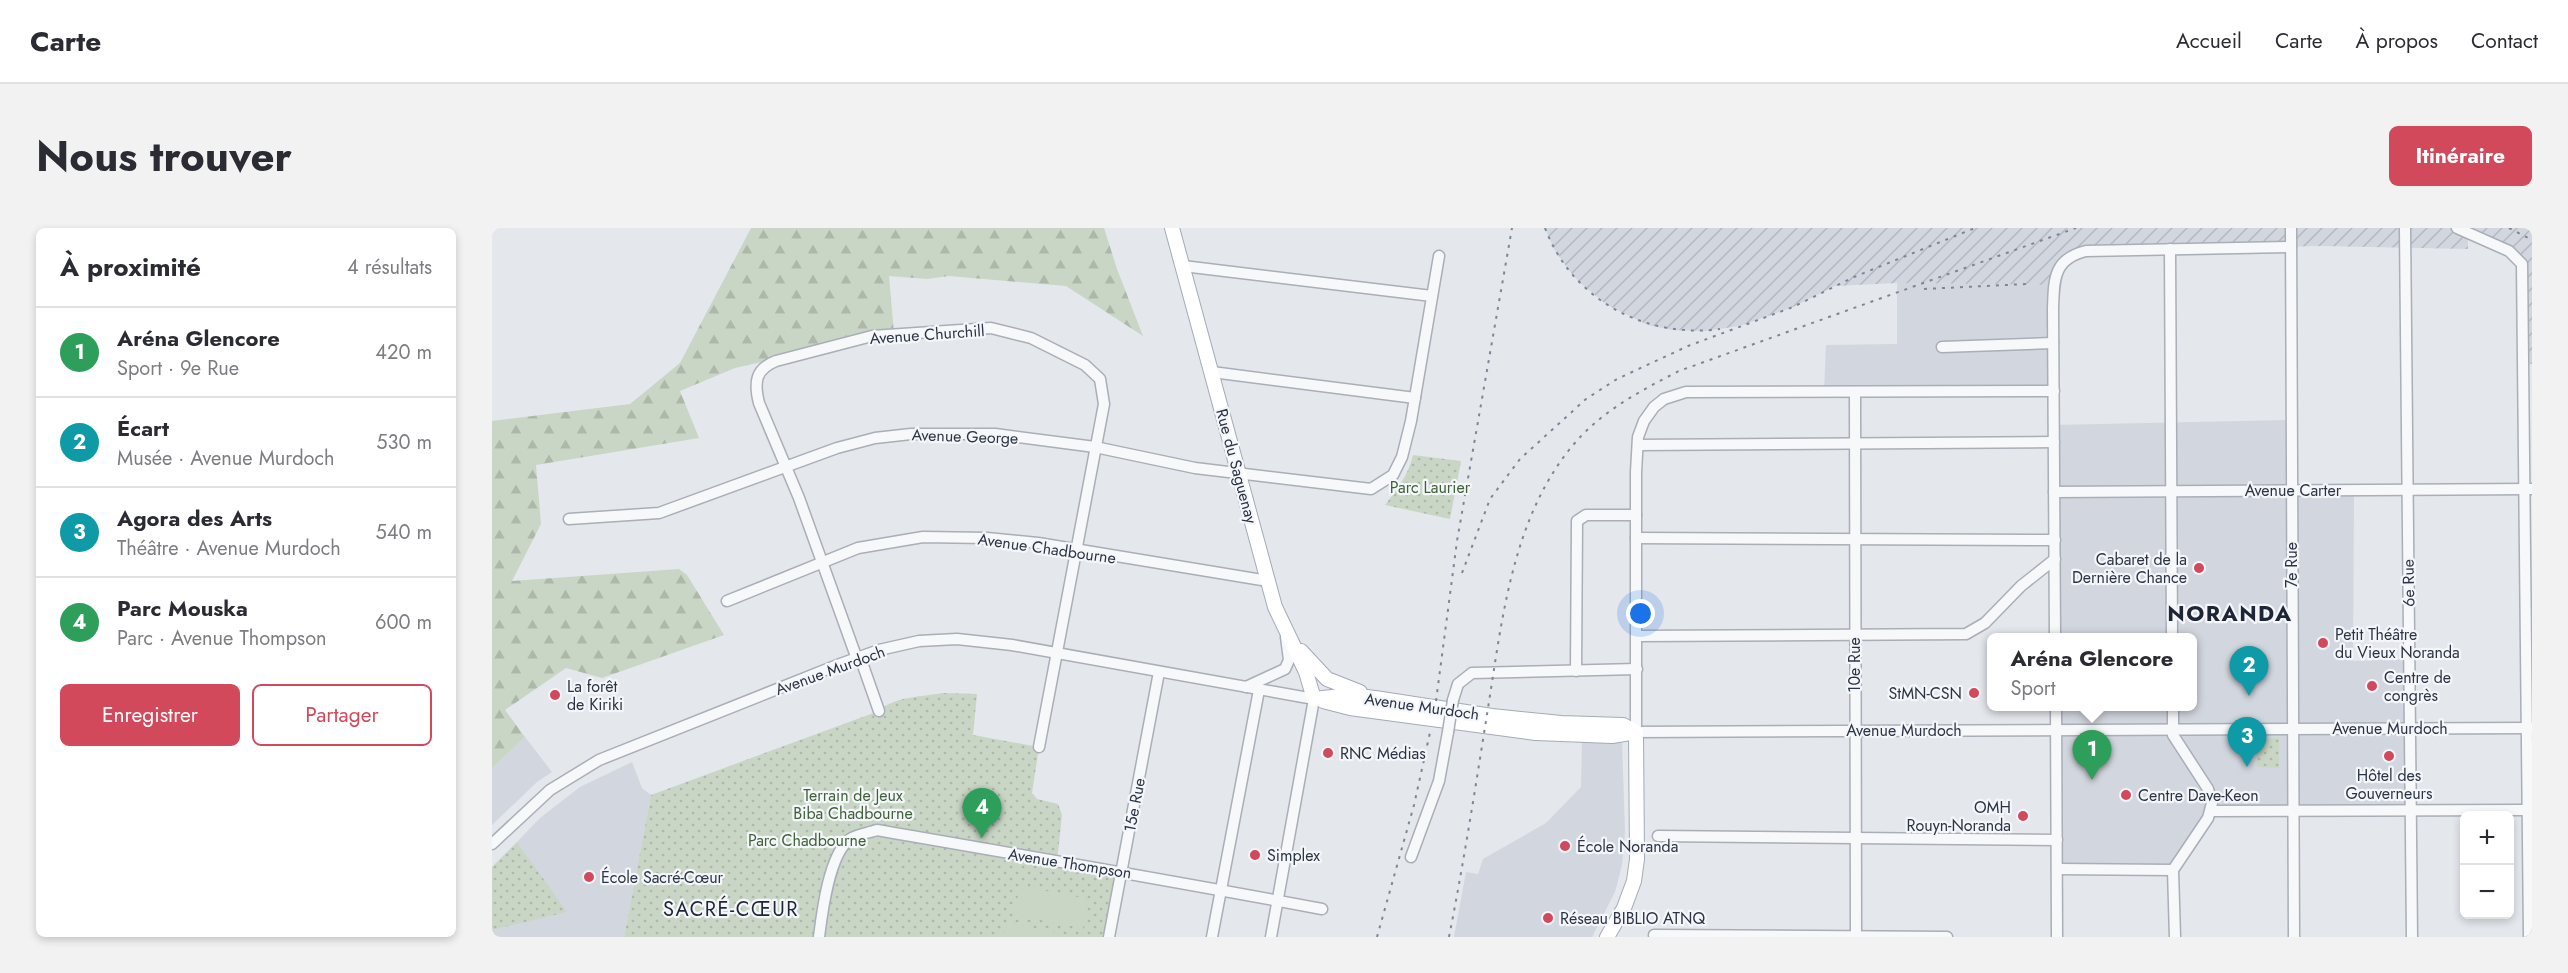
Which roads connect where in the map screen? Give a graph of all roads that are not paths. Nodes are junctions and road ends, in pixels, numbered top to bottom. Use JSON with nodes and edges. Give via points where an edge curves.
{"nodes":[{"id":1,"x":1172,"y":228,"type":"edge"},
{"id":2,"x":2291,"y":228,"type":"edge"},
{"id":3,"x":2405,"y":228,"type":"edge"},
{"id":4,"x":2457,"y":228,"type":"edge"},
{"id":5,"x":2291,"y":247,"type":"junction"},
{"id":6,"x":2170,"y":249,"type":"junction"},
{"id":7,"x":1439,"y":256,"type":"dead end"},
{"id":8,"x":1183,"y":266,"type":"junction"},
{"id":9,"x":1432,"y":296,"type":"junction"},
{"id":10,"x":2053,"y":343,"type":"junction"},
{"id":11,"x":1942,"y":347,"type":"dead end"},
{"id":12,"x":1212,"y":372,"type":"junction"},
{"id":13,"x":2054,"y":391,"type":"junction"},
{"id":14,"x":1855,"y":392,"type":"junction"},
{"id":15,"x":1414,"y":398,"type":"junction"},
{"id":16,"x":2054,"y":442,"type":"junction"},
{"id":17,"x":1855,"y":443,"type":"junction"},
{"id":18,"x":1638,"y":445,"type":"junction"},
{"id":19,"x":1095,"y":447,"type":"junction"},
{"id":20,"x":785,"y":467,"type":"junction"},
{"id":21,"x":1240,"y":474,"type":"junction"},
{"id":22,"x":2408,"y":489,"type":"junction"},
{"id":23,"x":2528,"y":489,"type":"edge"},
{"id":24,"x":2291,"y":490,"type":"junction"},
{"id":25,"x":2171,"y":491,"type":"junction"},
{"id":26,"x":2054,"y":492,"type":"junction"},
{"id":27,"x":1636,"y":516,"type":"junction"},
{"id":28,"x":569,"y":519,"type":"dead end"},
{"id":29,"x":1636,"y":538,"type":"junction"},
{"id":30,"x":1855,"y":539,"type":"junction"},
{"id":31,"x":2055,"y":540,"type":"junction"},
{"id":32,"x":1076,"y":551,"type":"junction"},
{"id":33,"x":2055,"y":559,"type":"junction"},
{"id":34,"x":821,"y":562,"type":"junction"},
{"id":35,"x":1268,"y":581,"type":"junction"},
{"id":36,"x":727,"y":601,"type":"dead end"},
{"id":37,"x":1283,"y":625,"type":"junction"},
{"id":38,"x":2055,"y":633,"type":"edge"},
{"id":39,"x":2172,"y":633,"type":"edge"},
{"id":40,"x":1637,"y":636,"type":"junction"},
{"id":41,"x":1854,"y":636,"type":"junction"},
{"id":42,"x":1057,"y":653,"type":"junction"},
{"id":43,"x":859,"y":658,"type":"junction"},
{"id":44,"x":1637,"y":669,"type":"junction"},
{"id":45,"x":1576,"y":671,"type":"junction"},
{"id":46,"x":1159,"y":672,"type":"junction"},
{"id":47,"x":1246,"y":687,"type":"junction"},
{"id":48,"x":1259,"y":690,"type":"junction"},
{"id":49,"x":1314,"y":699,"type":"junction"},
{"id":50,"x":1385,"y":699,"type":"junction"},
{"id":51,"x":879,"y":711,"type":"dead end"},
{"id":52,"x":2056,"y":711,"type":"edge"},
{"id":53,"x":2173,"y":711,"type":"edge"},
{"id":54,"x":2292,"y":728,"type":"junction"},
{"id":55,"x":2410,"y":728,"type":"junction"},
{"id":56,"x":2530,"y":728,"type":"edge"},
{"id":57,"x":2056,"y":729,"type":"junction"},
{"id":58,"x":2173,"y":729,"type":"junction"},
{"id":59,"x":1854,"y":730,"type":"junction"},
{"id":60,"x":1636,"y":732,"type":"junction"},
{"id":61,"x":1039,"y":747,"type":"dead end"},
{"id":62,"x":2528,"y":810,"type":"junction"},
{"id":63,"x":2211,"y":811,"type":"junction"},
{"id":64,"x":2293,"y":811,"type":"junction"},
{"id":65,"x":2411,"y":811,"type":"junction"},
{"id":66,"x":1659,"y":836,"type":"dead end"},
{"id":67,"x":1855,"y":838,"type":"junction"},
{"id":68,"x":2057,"y":840,"type":"junction"},
{"id":69,"x":492,"y":844,"type":"edge"},
{"id":70,"x":1411,"y":857,"type":"dead end"},
{"id":71,"x":2057,"y":869,"type":"junction"},
{"id":72,"x":2173,"y":870,"type":"junction"},
{"id":73,"x":1122,"y":871,"type":"junction"},
{"id":74,"x":1221,"y":890,"type":"junction"},
{"id":75,"x":1278,"y":901,"type":"junction"},
{"id":76,"x":1322,"y":909,"type":"dead end"},
{"id":77,"x":1654,"y":935,"type":"dead end"},
{"id":78,"x":819,"y":937,"type":"edge"},
{"id":79,"x":1109,"y":937,"type":"edge"},
{"id":80,"x":1212,"y":937,"type":"edge"},
{"id":81,"x":1271,"y":937,"type":"edge"},
{"id":82,"x":1607,"y":937,"type":"edge"},
{"id":83,"x":1856,"y":937,"type":"edge"},
{"id":84,"x":1947,"y":937,"type":"edge"},
{"id":85,"x":2057,"y":937,"type":"edge"},
{"id":86,"x":2175,"y":937,"type":"edge"},
{"id":87,"x":2294,"y":937,"type":"edge"},
{"id":88,"x":2412,"y":937,"type":"edge"},
{"id":89,"x":2529,"y":937,"type":"edge"}],
"edges":[{"from":1,"to":8,"type":"main road","name":"Rue du Saguenay"},
{"from":2,"to":5,"type":"street","name":"7e Rue"},
{"from":3,"to":22,"type":"street","name":"6e Rue"},
{"from":4,"to":23,"type":"street","via":[[2509,251],[2522,264]]},
{"from":5,"to":6,"type":"street"},
{"from":5,"to":24,"type":"street","name":"7e Rue"},
{"from":6,"to":10,"type":"street","via":[[2086,251],[2064,261],[2054,285]]},
{"from":6,"to":25,"type":"street"},
{"from":7,"to":9,"type":"street"},
{"from":8,"to":9,"type":"street"},
{"from":8,"to":12,"type":"main road","name":"Rue du Saguenay"},
{"from":9,"to":15,"type":"street"},
{"from":10,"to":11,"type":"street"},
{"from":10,"to":13,"type":"street"},
{"from":12,"to":15,"type":"street"},
{"from":12,"to":21,"type":"main road","name":"Rue du Saguenay"},
{"from":13,"to":14,"type":"street"},
{"from":13,"to":16,"type":"street"},
{"from":14,"to":17,"type":"street","name":"10e Rue"},
{"from":14,"to":18,"type":"street","via":[[1686,392],[1654,407],[1644,421]]},
{"from":15,"to":21,"type":"street","name":"Avenue George","via":[[1412,421],[1398,468],[1394,475],[1371,489]]},
{"from":16,"to":17,"type":"street"},
{"from":16,"to":26,"type":"street"},
{"from":17,"to":18,"type":"street"},
{"from":17,"to":30,"type":"street","name":"10e Rue"},
{"from":18,"to":27,"type":"street"},
{"from":19,"to":20,"type":"street","name":"Avenue George","via":[[995,434],[910,434],[856,442]]},
{"from":19,"to":20,"type":"street","name":"Avenue Churchill","via":[[1104,404],[1100,379],[1094,371],[1031,338],[991,328],[872,336],[776,361],[760,370],[756,381],[759,403]]},
{"from":19,"to":21,"type":"street","name":"Avenue George"},
{"from":19,"to":32,"type":"street","name":"Avenue Churchill"},
{"from":20,"to":28,"type":"street","name":"Avenue George","via":[[659,513]]},
{"from":20,"to":34,"type":"street"},
{"from":21,"to":35,"type":"main road","name":"Rue du Saguenay"},
{"from":22,"to":23,"type":"street","name":"Avenue Carter"},
{"from":22,"to":24,"type":"street","name":"Avenue Carter"},
{"from":22,"to":55,"type":"street","name":"6e Rue"},
{"from":23,"to":56,"type":"street"},
{"from":24,"to":25,"type":"street","name":"Avenue Carter"},
{"from":24,"to":54,"type":"street","name":"7e Rue"},
{"from":25,"to":26,"type":"street","name":"Avenue Carter"},
{"from":25,"to":39,"type":"street"},
{"from":26,"to":31,"type":"street"},
{"from":27,"to":29,"type":"street"},
{"from":27,"to":45,"type":"street","via":[[1586,515],[1577,521]]},
{"from":29,"to":30,"type":"street"},
{"from":29,"to":40,"type":"street"},
{"from":30,"to":31,"type":"street"},
{"from":30,"to":41,"type":"street","name":"10e Rue"},
{"from":31,"to":33,"type":"street"},
{"from":32,"to":34,"type":"street","name":"Avenue Chadbourne","via":[[987,538],[922,537],[858,548]]},
{"from":32,"to":35,"type":"street","name":"Avenue Chadbourne"},
{"from":32,"to":42,"type":"street","name":"Avenue Churchill"},
{"from":33,"to":38,"type":"street"},
{"from":33,"to":41,"type":"street","via":[[2021,586],[1985,623],[1966,634]]},
{"from":34,"to":36,"type":"street","name":"Avenue Chadbourne"},
{"from":34,"to":43,"type":"street"},
{"from":35,"to":37,"type":"main road","name":"Rue du Saguenay"},
{"from":37,"to":47,"type":"street","via":[[1289,660],[1285,669]]},
{"from":37,"to":49,"type":"main road","name":"Rue du Saguenay","via":[[1306,672]]},
{"from":37,"to":50,"type":"main road","via":[[1327,679]]},
{"from":40,"to":41,"type":"street"},
{"from":40,"to":44,"type":"street"},
{"from":41,"to":59,"type":"street","name":"10e Rue"},
{"from":42,"to":43,"type":"street","name":"Avenue Murdoch","via":[[938,639],[879,650]]},
{"from":42,"to":46,"type":"street","name":"Avenue Murdoch"},
{"from":42,"to":61,"type":"street","name":"Avenue Churchill"},
{"from":43,"to":51,"type":"street"},
{"from":43,"to":69,"type":"street","name":"Avenue Murdoch","via":[[599,760],[543,796]]},
{"from":44,"to":45,"type":"street"},
{"from":44,"to":60,"type":"street"},
{"from":45,"to":70,"type":"street","bridge":true,"via":[[1472,673],[1458,684],[1439,781]]},
{"from":46,"to":47,"type":"street","name":"Avenue Murdoch"},
{"from":46,"to":73,"type":"street","name":"15e Rue"},
{"from":47,"to":48,"type":"street","name":"Avenue Murdoch"},
{"from":48,"to":49,"type":"street","name":"Avenue Murdoch"},
{"from":48,"to":74,"type":"street"},
{"from":49,"to":50,"type":"main road","name":"Avenue Murdoch","via":[[1350,695]]},
{"from":49,"to":60,"type":"main road","name":"Avenue Murdoch","via":[[1350,708],[1536,733],[1612,736]]},
{"from":49,"to":75,"type":"street"},
{"from":50,"to":60,"type":"main road","name":"Avenue Murdoch","via":[[1504,717],[1623,725]]},
{"from":52,"to":57,"type":"street"},
{"from":53,"to":58,"type":"street"},
{"from":54,"to":55,"type":"street","name":"Avenue Murdoch"},
{"from":54,"to":58,"type":"street","name":"Avenue Murdoch"},
{"from":54,"to":64,"type":"street","name":"7e Rue"},
{"from":55,"to":56,"type":"street","name":"Avenue Murdoch"},
{"from":55,"to":65,"type":"street","name":"6e Rue"},
{"from":56,"to":62,"type":"street"},
{"from":57,"to":58,"type":"street","name":"Avenue Murdoch"},
{"from":57,"to":59,"type":"street","name":"Avenue Murdoch"},
{"from":57,"to":68,"type":"street"},
{"from":58,"to":63,"type":"street","via":[[2210,794]]},
{"from":59,"to":60,"type":"street","name":"Avenue Murdoch"},
{"from":59,"to":67,"type":"street","name":"10e Rue"},
{"from":60,"to":82,"type":"main road","via":[[1634,881]]},
{"from":62,"to":65,"type":"street"},
{"from":62,"to":89,"type":"street"},
{"from":63,"to":64,"type":"street"},
{"from":63,"to":72,"type":"street"},
{"from":64,"to":65,"type":"street"},
{"from":64,"to":87,"type":"street","name":"7e Rue"},
{"from":65,"to":88,"type":"street","name":"6e Rue"},
{"from":66,"to":67,"type":"street"},
{"from":67,"to":68,"type":"street"},
{"from":67,"to":83,"type":"street","name":"10e Rue"},
{"from":68,"to":71,"type":"street"},
{"from":71,"to":72,"type":"street"},
{"from":71,"to":85,"type":"street"},
{"from":72,"to":86,"type":"street"},
{"from":73,"to":74,"type":"street","name":"Avenue Thompson"},
{"from":73,"to":78,"type":"street","name":"Avenue Thompson","via":[[877,830],[849,839],[832,865]]},
{"from":73,"to":79,"type":"street","name":"15e Rue"},
{"from":74,"to":75,"type":"street","name":"Avenue Thompson"},
{"from":74,"to":80,"type":"street"},
{"from":75,"to":76,"type":"street","name":"Avenue Thompson"},
{"from":75,"to":81,"type":"street"},
{"from":77,"to":83,"type":"street"},
{"from":83,"to":84,"type":"street"}]}
